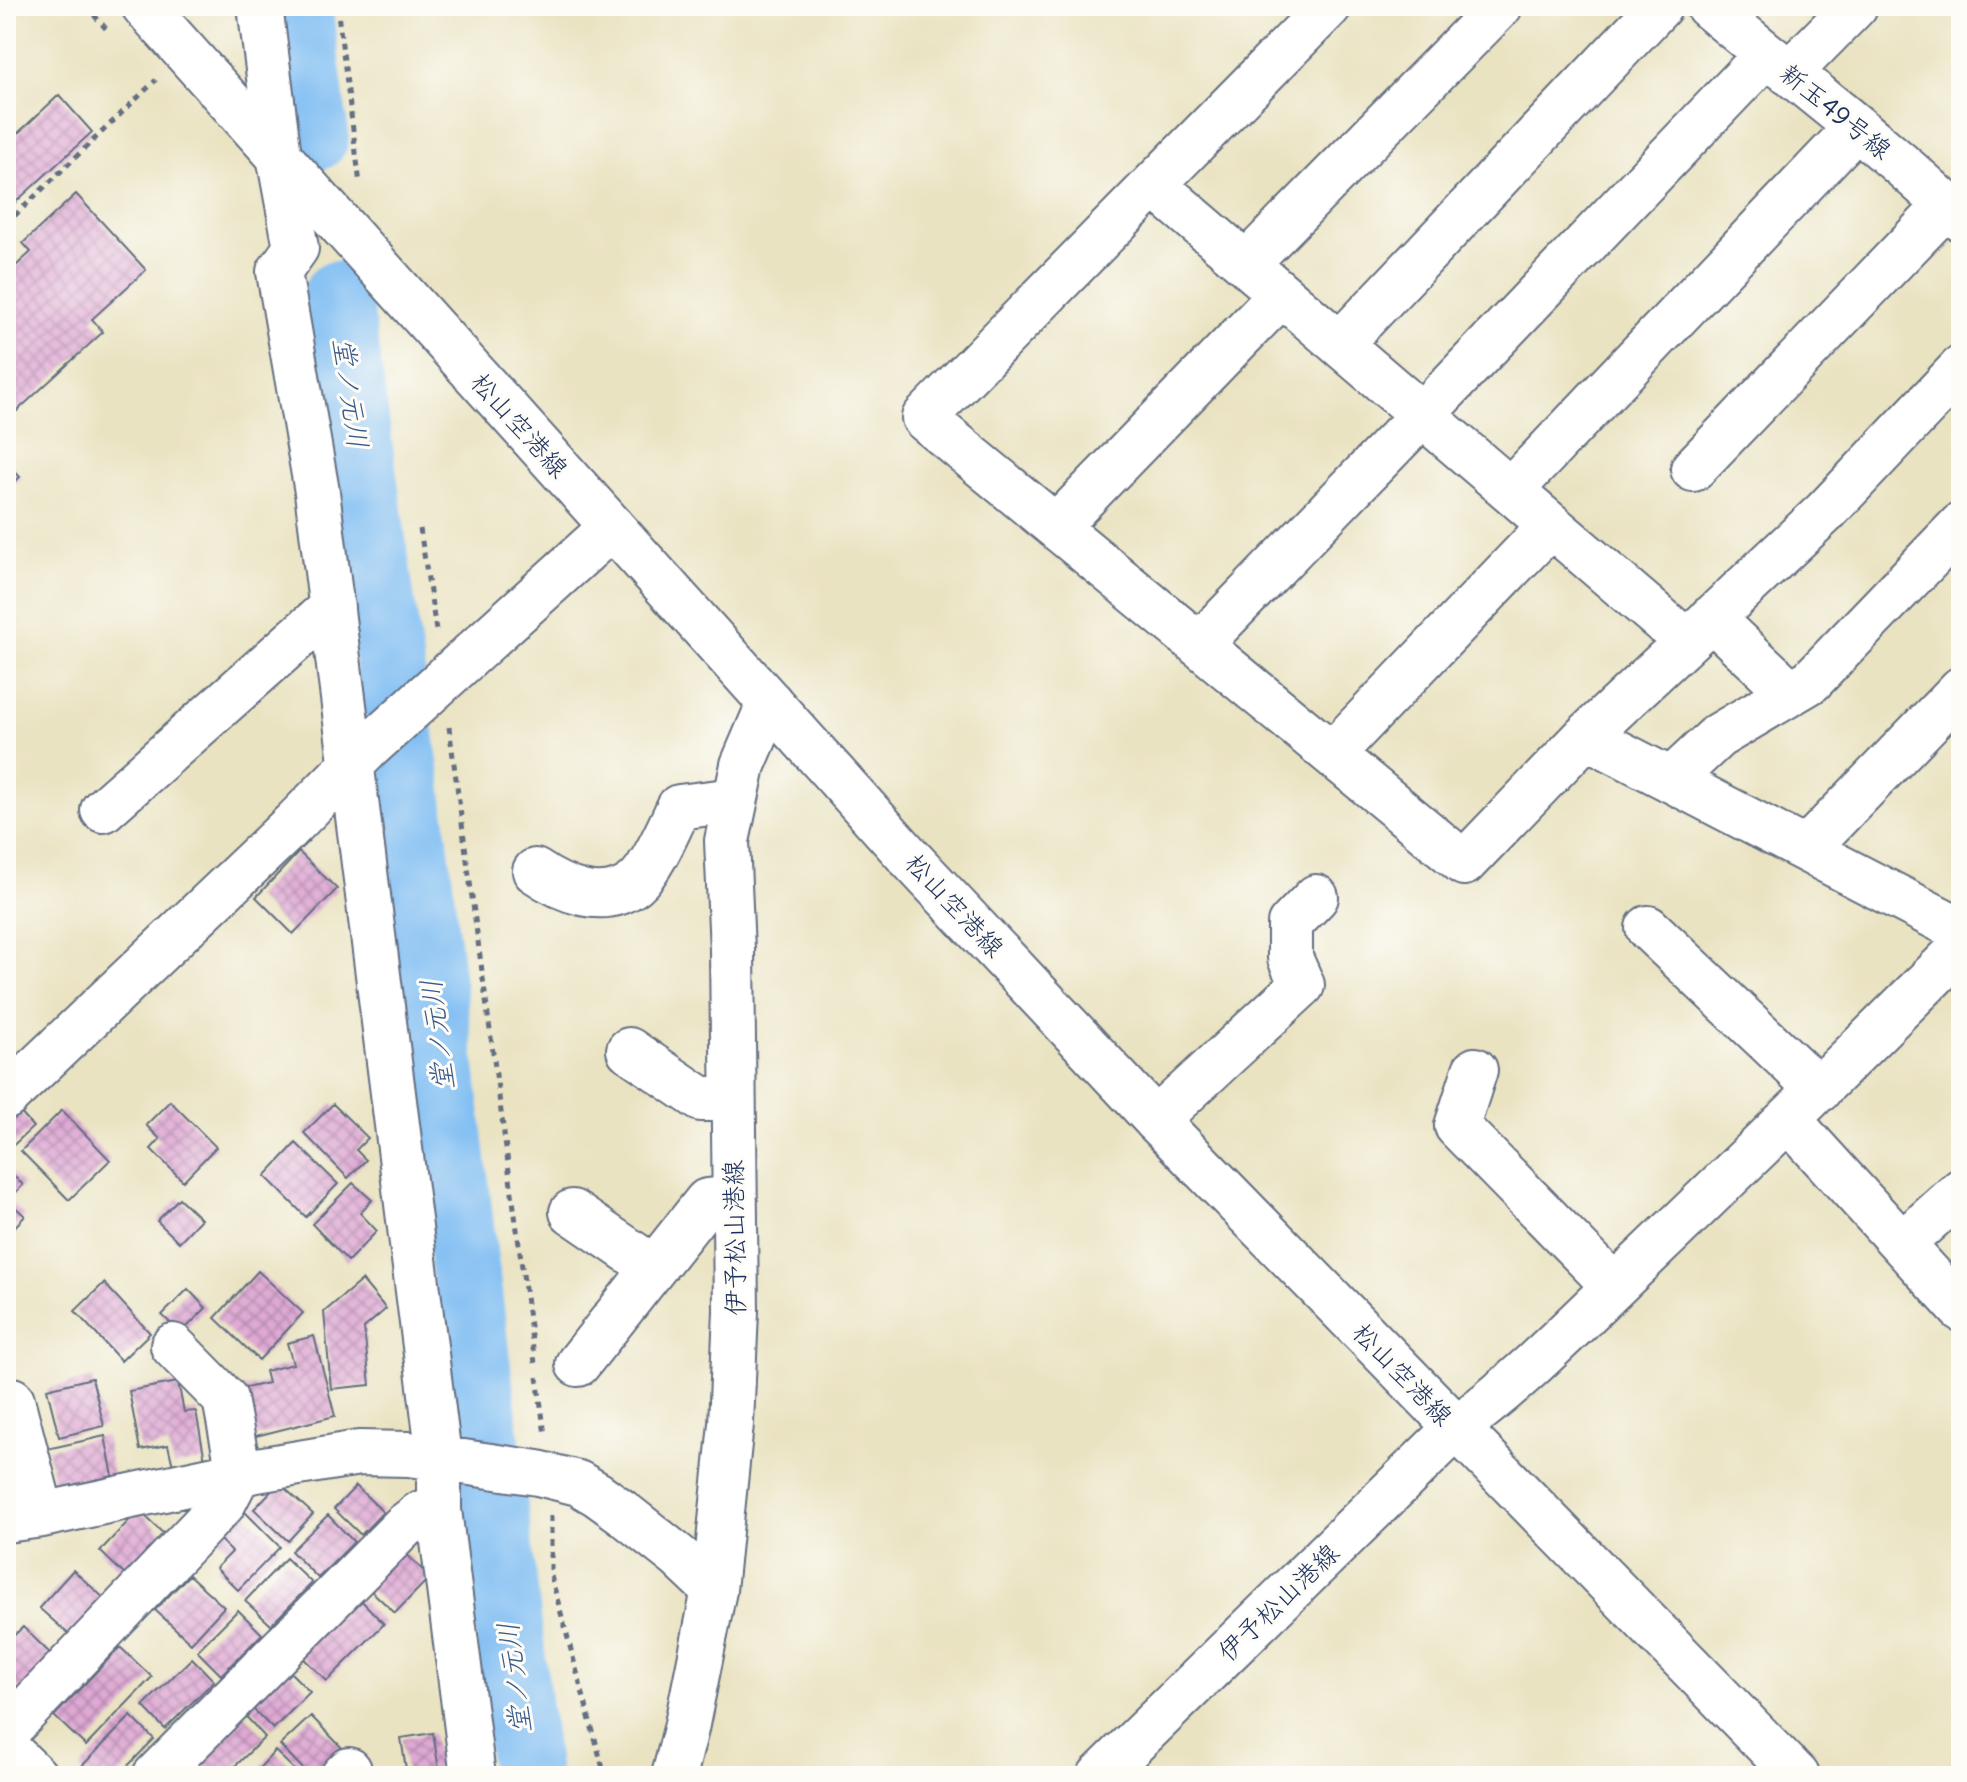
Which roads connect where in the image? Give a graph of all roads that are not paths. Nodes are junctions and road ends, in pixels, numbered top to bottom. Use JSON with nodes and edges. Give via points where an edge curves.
{"nodes":[{"id":1,"x":144,"y":6,"type":"edge"},
{"id":2,"x":260,"y":6,"type":"edge"},
{"id":3,"x":1329,"y":6,"type":"edge"},
{"id":4,"x":1500,"y":6,"type":"edge"},
{"id":5,"x":1660,"y":6,"type":"edge"},
{"id":6,"x":1708,"y":6,"type":"edge"},
{"id":7,"x":1855,"y":6,"type":"edge"},
{"id":8,"x":1777,"y":64,"type":"junction"},
{"id":9,"x":1856,"y":128,"type":"junction"},
{"id":10,"x":279,"y":156,"type":"junction"},
{"id":11,"x":1154,"y":185,"type":"junction"},
{"id":12,"x":1954,"y":212,"type":"edge"},
{"id":13,"x":1246,"y":264,"type":"junction"},
{"id":14,"x":1281,"y":295,"type":"junction"},
{"id":15,"x":1340,"y":344,"type":"junction"},
{"id":16,"x":1961,"y":368,"type":"edge"},
{"id":17,"x":1422,"y":415,"type":"junction"},
{"id":18,"x":1693,"y":469,"type":"dead end"},
{"id":19,"x":1511,"y":490,"type":"junction"},
{"id":20,"x":1551,"y":525,"type":"junction"},
{"id":21,"x":1961,"y":525,"type":"edge"},
{"id":22,"x":612,"y":527,"type":"junction"},
{"id":23,"x":1056,"y":527,"type":"junction"},
{"id":24,"x":332,"y":607,"type":"junction"},
{"id":25,"x":1698,"y":630,"type":"junction"},
{"id":26,"x":1199,"y":645,"type":"junction"},
{"id":27,"x":1961,"y":689,"type":"edge"},
{"id":28,"x":1791,"y":693,"type":"junction"},
{"id":29,"x":770,"y":702,"type":"junction"},
{"id":30,"x":1586,"y":736,"type":"junction"},
{"id":31,"x":1332,"y":754,"type":"junction"},
{"id":32,"x":359,"y":755,"type":"junction"},
{"id":33,"x":1671,"y":780,"type":"junction"},
{"id":34,"x":735,"y":800,"type":"junction"},
{"id":35,"x":103,"y":810,"type":"dead end"},
{"id":36,"x":1806,"y":849,"type":"junction"},
{"id":37,"x":535,"y":871,"type":"dead end"},
{"id":38,"x":1316,"y":897,"type":"dead end"},
{"id":39,"x":1648,"y":928,"type":"dead end"},
{"id":40,"x":1961,"y":930,"type":"edge"},
{"id":41,"x":1961,"y":948,"type":"edge"},
{"id":42,"x":629,"y":1050,"type":"dead end"},
{"id":43,"x":1475,"y":1070,"type":"dead end"},
{"id":44,"x":1819,"y":1090,"type":"junction"},
{"id":45,"x":6,"y":1097,"type":"edge"},
{"id":46,"x":733,"y":1099,"type":"junction"},
{"id":47,"x":1156,"y":1120,"type":"junction"},
{"id":48,"x":1789,"y":1120,"type":"junction"},
{"id":49,"x":1961,"y":1191,"type":"edge"},
{"id":50,"x":734,"y":1198,"type":"junction"},
{"id":51,"x":572,"y":1212,"type":"dead end"},
{"id":52,"x":1902,"y":1244,"type":"junction"},
{"id":53,"x":654,"y":1268,"type":"junction"},
{"id":54,"x":1614,"y":1286,"type":"junction"},
{"id":55,"x":1961,"y":1309,"type":"edge"},
{"id":56,"x":173,"y":1346,"type":"dead end"},
{"id":57,"x":578,"y":1364,"type":"dead end"},
{"id":58,"x":12,"y":1400,"type":"dead end"},
{"id":59,"x":1456,"y":1428,"type":"junction"},
{"id":60,"x":444,"y":1459,"type":"junction"},
{"id":61,"x":239,"y":1473,"type":"junction"},
{"id":62,"x":439,"y":1510,"type":"junction"},
{"id":63,"x":24,"y":1518,"type":"edge"},
{"id":64,"x":714,"y":1590,"type":"junction"},
{"id":65,"x":15,"y":1759,"type":"edge"},
{"id":66,"x":155,"y":1776,"type":"edge"},
{"id":67,"x":473,"y":1776,"type":"edge"},
{"id":68,"x":674,"y":1776,"type":"edge"},
{"id":69,"x":1100,"y":1776,"type":"edge"},
{"id":70,"x":1797,"y":1776,"type":"edge"}],
"edges":[{"from":1,"to":10,"type":"street","name":"松山空港線"},
{"from":2,"to":10,"type":"street"},
{"from":3,"to":11,"type":"street"},
{"from":4,"to":13,"type":"street"},
{"from":5,"to":15,"type":"street"},
{"from":6,"to":8,"type":"street","name":"新玉49号線"},
{"from":7,"to":8,"type":"street"},
{"from":8,"to":9,"type":"street","name":"新玉49号線"},
{"from":8,"to":17,"type":"street"},
{"from":9,"to":12,"type":"street","name":"新玉49号線"},
{"from":9,"to":19,"type":"street"},
{"from":10,"to":22,"type":"street","name":"松山空港線"},
{"from":10,"to":24,"type":"street","via":[[296,248],[279,272]]},
{"from":11,"to":13,"type":"street"},
{"from":11,"to":23,"type":"street","via":[[924,418]]},
{"from":12,"to":18,"type":"street"},
{"from":13,"to":14,"type":"street"},
{"from":14,"to":15,"type":"street"},
{"from":14,"to":23,"type":"street"},
{"from":15,"to":17,"type":"street"},
{"from":16,"to":25,"type":"street","via":[[1825,512]]},
{"from":17,"to":19,"type":"street"},
{"from":17,"to":26,"type":"street"},
{"from":19,"to":20,"type":"street"},
{"from":20,"to":25,"type":"street"},
{"from":20,"to":31,"type":"street"},
{"from":21,"to":28,"type":"street","via":[[1811,681]]},
{"from":22,"to":29,"type":"street","name":"松山空港線"},
{"from":22,"to":32,"type":"street"},
{"from":23,"to":26,"type":"street"},
{"from":24,"to":32,"type":"street"},
{"from":24,"to":35,"type":"street"},
{"from":25,"to":28,"type":"street"},
{"from":25,"to":30,"type":"street"},
{"from":26,"to":31,"type":"street"},
{"from":27,"to":36,"type":"street"},
{"from":28,"to":33,"type":"street","via":[[1718,736]]},
{"from":29,"to":34,"type":"street","name":"伊予松山港線","via":[[743,765]]},
{"from":29,"to":47,"type":"street","name":"松山空港線"},
{"from":30,"to":31,"type":"street","via":[[1464,863]]},
{"from":30,"to":33,"type":"street"},
{"from":32,"to":45,"type":"street"},
{"from":32,"to":60,"type":"street"},
{"from":33,"to":36,"type":"street"},
{"from":34,"to":37,"type":"street","via":[[679,807],[649,865],[635,883],[612,895],[581,894]]},
{"from":34,"to":46,"type":"street","name":"伊予松山港線","via":[[727,841]]},
{"from":36,"to":40,"type":"street"},
{"from":38,"to":47,"type":"street","via":[[1290,924],[1290,958],[1302,985]]},
{"from":39,"to":44,"type":"street"},
{"from":41,"to":44,"type":"street","name":"伊予松山港線"},
{"from":42,"to":46,"type":"street","via":[[701,1099]]},
{"from":43,"to":54,"type":"street","via":[[1457,1126]]},
{"from":44,"to":48,"type":"street","name":"伊予松山港線"},
{"from":46,"to":50,"type":"street","name":"伊予松山港線"},
{"from":47,"to":59,"type":"street","name":"松山空港線"},
{"from":48,"to":52,"type":"street"},
{"from":48,"to":54,"type":"street","name":"伊予松山港線"},
{"from":49,"to":52,"type":"street"},
{"from":50,"to":53,"type":"street","via":[[707,1201]]},
{"from":50,"to":64,"type":"street","name":"伊予松山港線","via":[[731,1424]]},
{"from":51,"to":53,"type":"street"},
{"from":52,"to":55,"type":"street"},
{"from":53,"to":57,"type":"street"},
{"from":54,"to":59,"type":"street","name":"伊予松山港線","via":[[1488,1406]]},
{"from":56,"to":61,"type":"street","via":[[225,1399]]},
{"from":58,"to":63,"type":"street"},
{"from":59,"to":69,"type":"street","name":"伊予松山港線"},
{"from":59,"to":70,"type":"street","name":"松山空港線"},
{"from":60,"to":61,"type":"street","via":[[359,1453]]},
{"from":60,"to":62,"type":"street"},
{"from":60,"to":64,"type":"street","via":[[578,1483],[679,1557]]},
{"from":61,"to":63,"type":"street"},
{"from":61,"to":65,"type":"street","via":[[223,1504]]},
{"from":62,"to":66,"type":"street","via":[[421,1513],[404,1526]]},
{"from":62,"to":67,"type":"street"},
{"from":64,"to":68,"type":"street","name":"伊予松山港線"}]}
